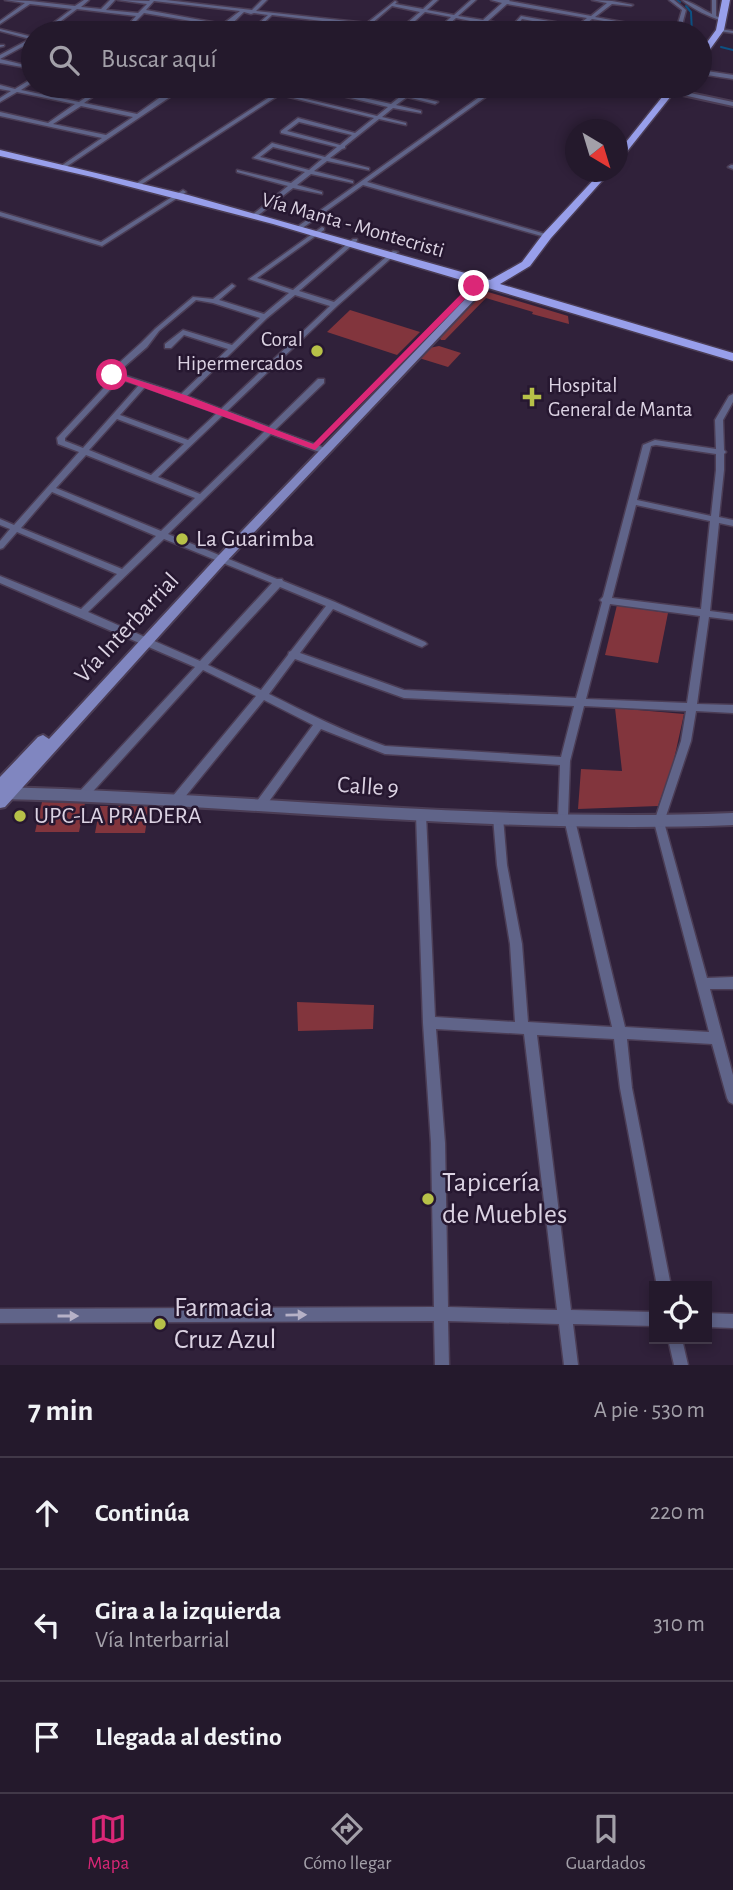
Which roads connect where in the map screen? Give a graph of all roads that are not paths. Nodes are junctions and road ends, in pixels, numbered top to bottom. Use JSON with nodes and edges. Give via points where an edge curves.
{"nodes":[{"id":1,"x":8,"y":0,"type":"edge"},
{"id":2,"x":88,"y":0,"type":"edge"},
{"id":3,"x":113,"y":0,"type":"edge"},
{"id":4,"x":120,"y":0,"type":"edge"},
{"id":5,"x":164,"y":0,"type":"edge"},
{"id":6,"x":214,"y":0,"type":"edge"},
{"id":7,"x":265,"y":0,"type":"edge"},
{"id":8,"x":398,"y":0,"type":"edge"},
{"id":9,"x":436,"y":0,"type":"edge"},
{"id":10,"x":474,"y":0,"type":"edge"},
{"id":11,"x":493,"y":0,"type":"edge"},
{"id":12,"x":594,"y":0,"type":"edge"},
{"id":13,"x":684,"y":0,"type":"edge"},
{"id":14,"x":714,"y":0,"type":"edge"},
{"id":15,"x":726,"y":0,"type":"edge"},
{"id":16,"x":31,"y":1,"type":"edge"},
{"id":17,"x":153,"y":1,"type":"edge"},
{"id":18,"x":508,"y":1,"type":"edge"},
{"id":19,"x":673,"y":1,"type":"edge"},
{"id":20,"x":612,"y":2,"type":"junction"},
{"id":21,"x":392,"y":5,"type":"junction"},
{"id":22,"x":631,"y":5,"type":"dead end"},
{"id":23,"x":57,"y":6,"type":"junction"},
{"id":24,"x":207,"y":6,"type":"junction"},
{"id":25,"x":529,"y":6,"type":"junction"},
{"id":26,"x":693,"y":6,"type":"junction"},
{"id":27,"x":77,"y":9,"type":"junction"},
{"id":28,"x":233,"y":10,"type":"junction"},
{"id":29,"x":102,"y":11,"type":"junction"},
{"id":30,"x":424,"y":11,"type":"junction"},
{"id":31,"x":242,"y":12,"type":"junction"},
{"id":32,"x":0,"y":13,"type":"edge"},
{"id":33,"x":141,"y":13,"type":"junction"},
{"id":34,"x":251,"y":13,"type":"junction"},
{"id":35,"x":47,"y":14,"type":"dead end"},
{"id":36,"x":12,"y":15,"type":"junction"},
{"id":37,"x":270,"y":15,"type":"junction"},
{"id":38,"x":455,"y":17,"type":"junction"},
{"id":39,"x":521,"y":17,"type":"junction"},
{"id":40,"x":593,"y":17,"type":"junction"},
{"id":41,"x":718,"y":18,"type":"junction"},
{"id":42,"x":188,"y":19,"type":"junction"},
{"id":43,"x":60,"y":21,"type":"edge"},
{"id":44,"x":134,"y":21,"type":"edge"},
{"id":45,"x":200,"y":21,"type":"edge"},
{"id":46,"x":222,"y":21,"type":"edge"},
{"id":47,"x":232,"y":21,"type":"edge"},
{"id":48,"x":263,"y":21,"type":"edge"},
{"id":49,"x":329,"y":21,"type":"edge"},
{"id":50,"x":373,"y":21,"type":"edge"},
{"id":51,"x":413,"y":21,"type":"edge"},
{"id":52,"x":450,"y":21,"type":"edge"},
{"id":53,"x":478,"y":21,"type":"edge"},
{"id":54,"x":485,"y":21,"type":"edge"},
{"id":55,"x":517,"y":21,"type":"edge"},
{"id":56,"x":542,"y":21,"type":"edge"},
{"id":57,"x":588,"y":21,"type":"edge"},
{"id":58,"x":613,"y":21,"type":"edge"},
{"id":59,"x":681,"y":21,"type":"edge"},
{"id":60,"x":0,"y":23,"type":"edge"},
{"id":61,"x":0,"y":30,"type":"edge"},
{"id":62,"x":720,"y":30,"type":"junction"},
{"id":63,"x":733,"y":32,"type":"edge"},
{"id":64,"x":21,"y":35,"type":"edge"},
{"id":65,"x":712,"y":41,"type":"edge"},
{"id":66,"x":21,"y":46,"type":"edge"},
{"id":67,"x":0,"y":59,"type":"edge"},
{"id":68,"x":21,"y":65,"type":"edge"},
{"id":69,"x":712,"y":74,"type":"edge"},
{"id":70,"x":733,"y":77,"type":"edge"},
{"id":71,"x":21,"y":86,"type":"edge"},
{"id":72,"x":0,"y":87,"type":"edge"},
{"id":73,"x":15,"y":90,"type":"junction"},
{"id":74,"x":21,"y":91,"type":"edge"},
{"id":75,"x":712,"y":97,"type":"edge"},
{"id":76,"x":52,"y":98,"type":"edge"},
{"id":77,"x":88,"y":98,"type":"edge"},
{"id":78,"x":165,"y":98,"type":"edge"},
{"id":79,"x":271,"y":98,"type":"edge"},
{"id":80,"x":299,"y":98,"type":"edge"},
{"id":81,"x":355,"y":98,"type":"edge"},
{"id":82,"x":405,"y":98,"type":"edge"},
{"id":83,"x":417,"y":98,"type":"edge"},
{"id":84,"x":481,"y":98,"type":"edge"},
{"id":85,"x":663,"y":98,"type":"edge"},
{"id":86,"x":0,"y":100,"type":"edge"},
{"id":87,"x":435,"y":102,"type":"dead end"},
{"id":88,"x":733,"y":102,"type":"edge"},
{"id":89,"x":79,"y":104,"type":"junction"},
{"id":90,"x":394,"y":107,"type":"junction"},
{"id":91,"x":419,"y":112,"type":"dead end"},
{"id":92,"x":0,"y":114,"type":"edge"},
{"id":93,"x":138,"y":116,"type":"junction"},
{"id":94,"x":380,"y":118,"type":"junction"},
{"id":95,"x":404,"y":124,"type":"dead end"},
{"id":96,"x":48,"y":125,"type":"junction"},
{"id":97,"x":359,"y":135,"type":"junction"},
{"id":98,"x":106,"y":137,"type":"junction"},
{"id":99,"x":628,"y":144,"type":"edge"},
{"id":100,"x":344,"y":147,"type":"junction"},
{"id":101,"x":0,"y":151,"type":"edge"},
{"id":102,"x":329,"y":160,"type":"junction"},
{"id":103,"x":66,"y":165,"type":"junction"},
{"id":104,"x":366,"y":169,"type":"dead end"},
{"id":105,"x":239,"y":171,"type":"dead end"},
{"id":106,"x":313,"y":172,"type":"junction"},
{"id":107,"x":351,"y":182,"type":"dead end"},
{"id":108,"x":597,"y":182,"type":"edge"},
{"id":109,"x":139,"y":183,"type":"junction"},
{"id":110,"x":363,"y":183,"type":"junction"},
{"id":111,"x":296,"y":186,"type":"junction"},
{"id":112,"x":320,"y":192,"type":"dead end"},
{"id":113,"x":181,"y":194,"type":"junction"},
{"id":114,"x":0,"y":214,"type":"edge"},
{"id":115,"x":260,"y":215,"type":"junction"},
{"id":116,"x":301,"y":226,"type":"junction"},
{"id":117,"x":320,"y":231,"type":"junction"},
{"id":118,"x":547,"y":236,"type":"junction"},
{"id":119,"x":353,"y":242,"type":"junction"},
{"id":120,"x":394,"y":254,"type":"junction"},
{"id":121,"x":530,"y":257,"type":"junction"},
{"id":122,"x":519,"y":271,"type":"junction"},
{"id":123,"x":489,"y":282,"type":"junction"},
{"id":124,"x":232,"y":286,"type":"dead end"},
{"id":125,"x":518,"y":288,"type":"junction"},
{"id":126,"x":294,"y":292,"type":"junction"},
{"id":127,"x":214,"y":301,"type":"junction"},
{"id":128,"x":335,"y":305,"type":"junction"},
{"id":129,"x":265,"y":317,"type":"junction"},
{"id":130,"x":168,"y":346,"type":"dead end"},
{"id":131,"x":233,"y":348,"type":"junction"},
{"id":132,"x":733,"y":355,"type":"edge"},
{"id":133,"x":117,"y":377,"type":"junction"},
{"id":134,"x":321,"y":381,"type":"dead end"},
{"id":135,"x":143,"y":385,"type":"junction"},
{"id":136,"x":733,"y":396,"type":"edge"},
{"id":137,"x":182,"y":397,"type":"junction"},
{"id":138,"x":222,"y":414,"type":"junction"},
{"id":139,"x":115,"y":416,"type":"junction"},
{"id":140,"x":267,"y":430,"type":"junction"},
{"id":141,"x":190,"y":443,"type":"junction"},
{"id":142,"x":733,"y":446,"type":"edge"},
{"id":143,"x":721,"y":447,"type":"junction"},
{"id":144,"x":320,"y":449,"type":"junction"},
{"id":145,"x":84,"y":450,"type":"junction"},
{"id":146,"x":152,"y":478,"type":"junction"},
{"id":147,"x":50,"y":488,"type":"junction"},
{"id":148,"x":200,"y":497,"type":"junction"},
{"id":149,"x":634,"y":502,"type":"junction"},
{"id":150,"x":714,"y":519,"type":"junction"},
{"id":151,"x":0,"y":522,"type":"edge"},
{"id":152,"x":733,"y":523,"type":"edge"},
{"id":153,"x":15,"y":528,"type":"junction"},
{"id":154,"x":160,"y":536,"type":"junction"},
{"id":155,"x":0,"y":546,"type":"edge"},
{"id":156,"x":218,"y":557,"type":"junction"},
{"id":157,"x":122,"y":573,"type":"junction"},
{"id":158,"x":0,"y":579,"type":"edge"},
{"id":159,"x":279,"y":581,"type":"junction"},
{"id":160,"x":605,"y":600,"type":"junction"},
{"id":161,"x":332,"y":604,"type":"junction"},
{"id":162,"x":705,"y":612,"type":"junction"},
{"id":163,"x":82,"y":613,"type":"junction"},
{"id":164,"x":733,"y":617,"type":"edge"},
{"id":165,"x":143,"y":638,"type":"junction"},
{"id":166,"x":422,"y":644,"type":"dead end"},
{"id":167,"x":292,"y":654,"type":"junction"},
{"id":168,"x":203,"y":666,"type":"junction"},
{"id":169,"x":263,"y":694,"type":"junction"},
{"id":170,"x":580,"y":704,"type":"junction"},
{"id":171,"x":691,"y":708,"type":"junction"},
{"id":172,"x":733,"y":709,"type":"edge"},
{"id":173,"x":319,"y":724,"type":"junction"},
{"id":174,"x":565,"y":761,"type":"junction"},
{"id":175,"x":2,"y":794,"type":"edge"},
{"id":176,"x":83,"y":794,"type":"junction"},
{"id":177,"x":176,"y":800,"type":"junction"},
{"id":178,"x":261,"y":804,"type":"junction"},
{"id":179,"x":421,"y":814,"type":"junction"},
{"id":180,"x":498,"y":817,"type":"junction"},
{"id":181,"x":566,"y":819,"type":"junction"},
{"id":182,"x":733,"y":819,"type":"edge"},
{"id":183,"x":659,"y":822,"type":"junction"},
{"id":184,"x":733,"y":983,"type":"edge"},
{"id":185,"x":704,"y":984,"type":"junction"},
{"id":186,"x":429,"y":1023,"type":"junction"},
{"id":187,"x":526,"y":1029,"type":"junction"},
{"id":188,"x":620,"y":1034,"type":"junction"},
{"id":189,"x":716,"y":1038,"type":"junction"},
{"id":190,"x":733,"y":1098,"type":"edge"},
{"id":191,"x":663,"y":1281,"type":"edge"},
{"id":192,"x":439,"y":1314,"type":"junction"},
{"id":193,"x":0,"y":1316,"type":"edge"},
{"id":194,"x":565,"y":1316,"type":"junction"},
{"id":195,"x":649,"y":1319,"type":"edge"},
{"id":196,"x":712,"y":1320,"type":"edge"},
{"id":197,"x":733,"y":1321,"type":"edge"},
{"id":198,"x":676,"y":1344,"type":"edge"},
{"id":199,"x":442,"y":1365,"type":"edge"},
{"id":200,"x":571,"y":1365,"type":"edge"},
{"id":201,"x":681,"y":1365,"type":"edge"}],
"edges":[{"from":1,"to":16,"type":"street"},
{"from":2,"to":27,"type":"street"},
{"from":3,"to":29,"type":"street"},
{"from":4,"to":17,"type":"street"},
{"from":5,"to":17,"type":"street"},
{"from":5,"to":24,"type":"street"},
{"from":6,"to":24,"type":"street"},
{"from":7,"to":34,"type":"street"},
{"from":8,"to":21,"type":"street"},
{"from":9,"to":30,"type":"street"},
{"from":10,"to":38,"type":"street"},
{"from":11,"to":18,"type":"street"},
{"from":12,"to":20,"type":"street"},
{"from":13,"to":26,"type":"street"},
{"from":14,"to":41,"type":"street"},
{"from":15,"to":41,"type":"main road"},
{"from":16,"to":23,"type":"street"},
{"from":16,"to":36,"type":"street"},
{"from":17,"to":33,"type":"street"},
{"from":18,"to":25,"type":"street"},
{"from":18,"to":54,"type":"street"},
{"from":19,"to":26,"type":"street"},
{"from":19,"to":59,"type":"street","via":[[684,10]]},
{"from":20,"to":22,"type":"street"},
{"from":20,"to":40,"type":"street"},
{"from":21,"to":30,"type":"street"},
{"from":21,"to":50,"type":"street"},
{"from":23,"to":27,"type":"street"},
{"from":23,"to":35,"type":"street"},
{"from":24,"to":28,"type":"street"},
{"from":24,"to":42,"type":"street"},
{"from":25,"to":39,"type":"street"},
{"from":25,"to":40,"type":"street"},
{"from":26,"to":41,"type":"street"},
{"from":27,"to":29,"type":"street"},
{"from":27,"to":43,"type":"street"},
{"from":28,"to":31,"type":"street"},
{"from":28,"to":46,"type":"street"},
{"from":29,"to":33,"type":"street"},
{"from":30,"to":38,"type":"street"},
{"from":30,"to":51,"type":"street"},
{"from":31,"to":34,"type":"street"},
{"from":31,"to":47,"type":"street"},
{"from":32,"to":36,"type":"street"},
{"from":33,"to":42,"type":"street"},
{"from":33,"to":44,"type":"street"},
{"from":34,"to":37,"type":"street"},
{"from":36,"to":60,"type":"street"},
{"from":37,"to":48,"type":"street"},
{"from":37,"to":49,"type":"street"},
{"from":38,"to":52,"type":"street"},
{"from":38,"to":53,"type":"street"},
{"from":39,"to":55,"type":"street"},
{"from":39,"to":56,"type":"street"},
{"from":40,"to":57,"type":"street"},
{"from":40,"to":58,"type":"street"},
{"from":41,"to":62,"type":"main road"},
{"from":42,"to":45,"type":"street"},
{"from":61,"to":64,"type":"street"},
{"from":62,"to":63,"type":"street"},
{"from":62,"to":65,"type":"main road"},
{"from":66,"to":67,"type":"street"},
{"from":67,"to":68,"type":"street"},
{"from":69,"to":70,"type":"street"},
{"from":71,"to":73,"type":"street"},
{"from":72,"to":73,"type":"street"},
{"from":73,"to":74,"type":"street"},
{"from":73,"to":86,"type":"street"},
{"from":75,"to":88,"type":"street"},
{"from":76,"to":89,"type":"street"},
{"from":77,"to":89,"type":"street"},
{"from":78,"to":93,"type":"street"},
{"from":79,"to":109,"type":"street"},
{"from":80,"to":94,"type":"street"},
{"from":81,"to":90,"type":"street"},
{"from":82,"to":90,"type":"street"},
{"from":83,"to":87,"type":"street"},
{"from":84,"to":110,"type":"street"},
{"from":85,"to":99,"type":"main road"},
{"from":89,"to":93,"type":"street"},
{"from":89,"to":96,"type":"street"},
{"from":90,"to":91,"type":"street"},
{"from":90,"to":94,"type":"street"},
{"from":92,"to":96,"type":"street"},
{"from":93,"to":98,"type":"street"},
{"from":94,"to":95,"type":"street"},
{"from":94,"to":97,"type":"street"},
{"from":96,"to":98,"type":"street"},
{"from":97,"to":100,"type":"street"},
{"from":97,"to":100,"type":"street","via":[[298,120],[283,132]]},
{"from":98,"to":103,"type":"street"},
{"from":100,"to":102,"type":"street"},
{"from":101,"to":103,"type":"main road","name":"Vía Manta - Montecristi"},
{"from":102,"to":104,"type":"street"},
{"from":102,"to":106,"type":"street"},
{"from":102,"to":106,"type":"street","via":[[272,145],[256,158]]},
{"from":103,"to":109,"type":"main road","name":"Vía Manta - Montecristi"},
{"from":105,"to":111,"type":"street"},
{"from":106,"to":107,"type":"street"},
{"from":106,"to":111,"type":"street"},
{"from":108,"to":118,"type":"main road","name":"Vía Interbarrial"},
{"from":109,"to":113,"type":"main road","name":"Vía Manta - Montecristi"},
{"from":110,"to":116,"type":"street"},
{"from":110,"to":118,"type":"street"},
{"from":111,"to":112,"type":"street"},
{"from":111,"to":115,"type":"street"},
{"from":113,"to":114,"type":"street","via":[[102,244]]},
{"from":113,"to":115,"type":"main road","name":"Vía Manta - Montecristi"},
{"from":115,"to":116,"type":"main road","name":"Vía Manta - Montecristi"},
{"from":116,"to":117,"type":"main road","name":"Vía Manta - Montecristi"},
{"from":117,"to":119,"type":"main road","name":"Vía Manta - Montecristi"},
{"from":117,"to":126,"type":"street","via":[[252,279]]},
{"from":118,"to":121,"type":"main road","name":"Vía Interbarrial"},
{"from":119,"to":120,"type":"main road","name":"Vía Manta - Montecristi"},
{"from":119,"to":126,"type":"street"},
{"from":120,"to":123,"type":"main road","name":"Vía Manta - Montecristi"},
{"from":120,"to":128,"type":"street"},
{"from":121,"to":122,"type":"main road","name":"Vía Interbarrial"},
{"from":121,"to":123,"type":"main road","name":"Vía Interbarrial"},
{"from":122,"to":123,"type":"main road","name":"Vía Interbarrial"},
{"from":122,"to":125,"type":"main road"},
{"from":123,"to":125,"type":"main road","name":"Vía Manta - Montecristi"},
{"from":123,"to":132,"type":"main road","name":"Vía Manta - Montecristi"},
{"from":123,"to":144,"type":"main road","name":"Vía Interbarrial","via":[[425,339]]},
{"from":124,"to":127,"type":"street"},
{"from":125,"to":132,"type":"main road","name":"Vía Manta - Montecristi"},
{"from":126,"to":128,"type":"street"},
{"from":126,"to":129,"type":"street"},
{"from":127,"to":129,"type":"street"},
{"from":127,"to":133,"type":"street","via":[[190,301],[113,371]]},
{"from":128,"to":138,"type":"street"},
{"from":129,"to":131,"type":"street"},
{"from":130,"to":131,"type":"street","via":[[183,332]]},
{"from":131,"to":137,"type":"street"},
{"from":133,"to":135,"type":"street"},
{"from":133,"to":145,"type":"street","via":[[61,438]]},
{"from":134,"to":140,"type":"street"},
{"from":135,"to":137,"type":"street"},
{"from":135,"to":139,"type":"street"},
{"from":136,"to":143,"type":"street","via":[[719,420]]},
{"from":137,"to":138,"type":"street"},
{"from":138,"to":140,"type":"street"},
{"from":138,"to":141,"type":"street"},
{"from":139,"to":141,"type":"street"},
{"from":139,"to":145,"type":"street"},
{"from":140,"to":144,"type":"street"},
{"from":140,"to":148,"type":"street"},
{"from":141,"to":146,"type":"street"},
{"from":142,"to":143,"type":"street"},
{"from":143,"to":149,"type":"street","via":[[650,442]]},
{"from":143,"to":150,"type":"street"},
{"from":144,"to":156,"type":"main road","name":"Vía Interbarrial"},
{"from":145,"to":146,"type":"street"},
{"from":145,"to":147,"type":"street"},
{"from":146,"to":148,"type":"street"},
{"from":147,"to":153,"type":"street"},
{"from":147,"to":154,"type":"street"},
{"from":148,"to":154,"type":"street"},
{"from":149,"to":150,"type":"street"},
{"from":149,"to":160,"type":"street"},
{"from":150,"to":152,"type":"street"},
{"from":150,"to":162,"type":"street"},
{"from":151,"to":153,"type":"street"},
{"from":153,"to":155,"type":"street"},
{"from":153,"to":157,"type":"street"},
{"from":154,"to":156,"type":"street"},
{"from":154,"to":157,"type":"street"},
{"from":156,"to":159,"type":"street"},
{"from":156,"to":165,"type":"main road","name":"Vía Interbarrial"},
{"from":157,"to":163,"type":"street"},
{"from":158,"to":163,"type":"street"},
{"from":159,"to":161,"type":"street"},
{"from":159,"to":168,"type":"street"},
{"from":160,"to":162,"type":"street"},
{"from":160,"to":170,"type":"street"},
{"from":161,"to":166,"type":"street"},
{"from":161,"to":167,"type":"street"},
{"from":162,"to":164,"type":"street"},
{"from":162,"to":171,"type":"street"},
{"from":163,"to":165,"type":"street"},
{"from":165,"to":168,"type":"street"},
{"from":165,"to":175,"type":"main road","name":"Vía Interbarrial"},
{"from":167,"to":169,"type":"street"},
{"from":167,"to":170,"type":"street","via":[[404,694]]},
{"from":168,"to":169,"type":"street"},
{"from":168,"to":176,"type":"street"},
{"from":169,"to":173,"type":"street"},
{"from":169,"to":177,"type":"street"},
{"from":170,"to":171,"type":"street"},
{"from":170,"to":174,"type":"street"},
{"from":171,"to":172,"type":"street"},
{"from":171,"to":183,"type":"street","via":[[686,741]]},
{"from":173,"to":174,"type":"street","via":[[386,750]]},
{"from":173,"to":178,"type":"street"},
{"from":174,"to":181,"type":"street"},
{"from":175,"to":176,"type":"street","name":"Calle 9"},
{"from":176,"to":177,"type":"street","name":"Calle 9"},
{"from":177,"to":178,"type":"street","name":"Calle 9"},
{"from":178,"to":179,"type":"street","name":"Calle 9"},
{"from":179,"to":180,"type":"street","name":"Calle 9"},
{"from":179,"to":186,"type":"street"},
{"from":180,"to":181,"type":"street","name":"Calle 9"},
{"from":180,"to":187,"type":"street"},
{"from":181,"to":183,"type":"street","name":"Calle 9"},
{"from":181,"to":188,"type":"street"},
{"from":182,"to":183,"type":"street","name":"Calle 9"},
{"from":183,"to":185,"type":"street"},
{"from":184,"to":185,"type":"street"},
{"from":185,"to":189,"type":"street"},
{"from":186,"to":187,"type":"street"},
{"from":186,"to":192,"type":"street","via":[[438,1143]]},
{"from":187,"to":188,"type":"street"},
{"from":187,"to":194,"type":"street"},
{"from":188,"to":189,"type":"street"},
{"from":188,"to":191,"type":"street"},
{"from":189,"to":190,"type":"street"},
{"from":193,"to":192,"type":"street","one_way":true},
{"from":192,"to":194,"type":"street"},
{"from":192,"to":199,"type":"street"},
{"from":194,"to":195,"type":"street"},
{"from":194,"to":200,"type":"street"},
{"from":196,"to":197,"type":"street"},
{"from":198,"to":201,"type":"street"}]}
